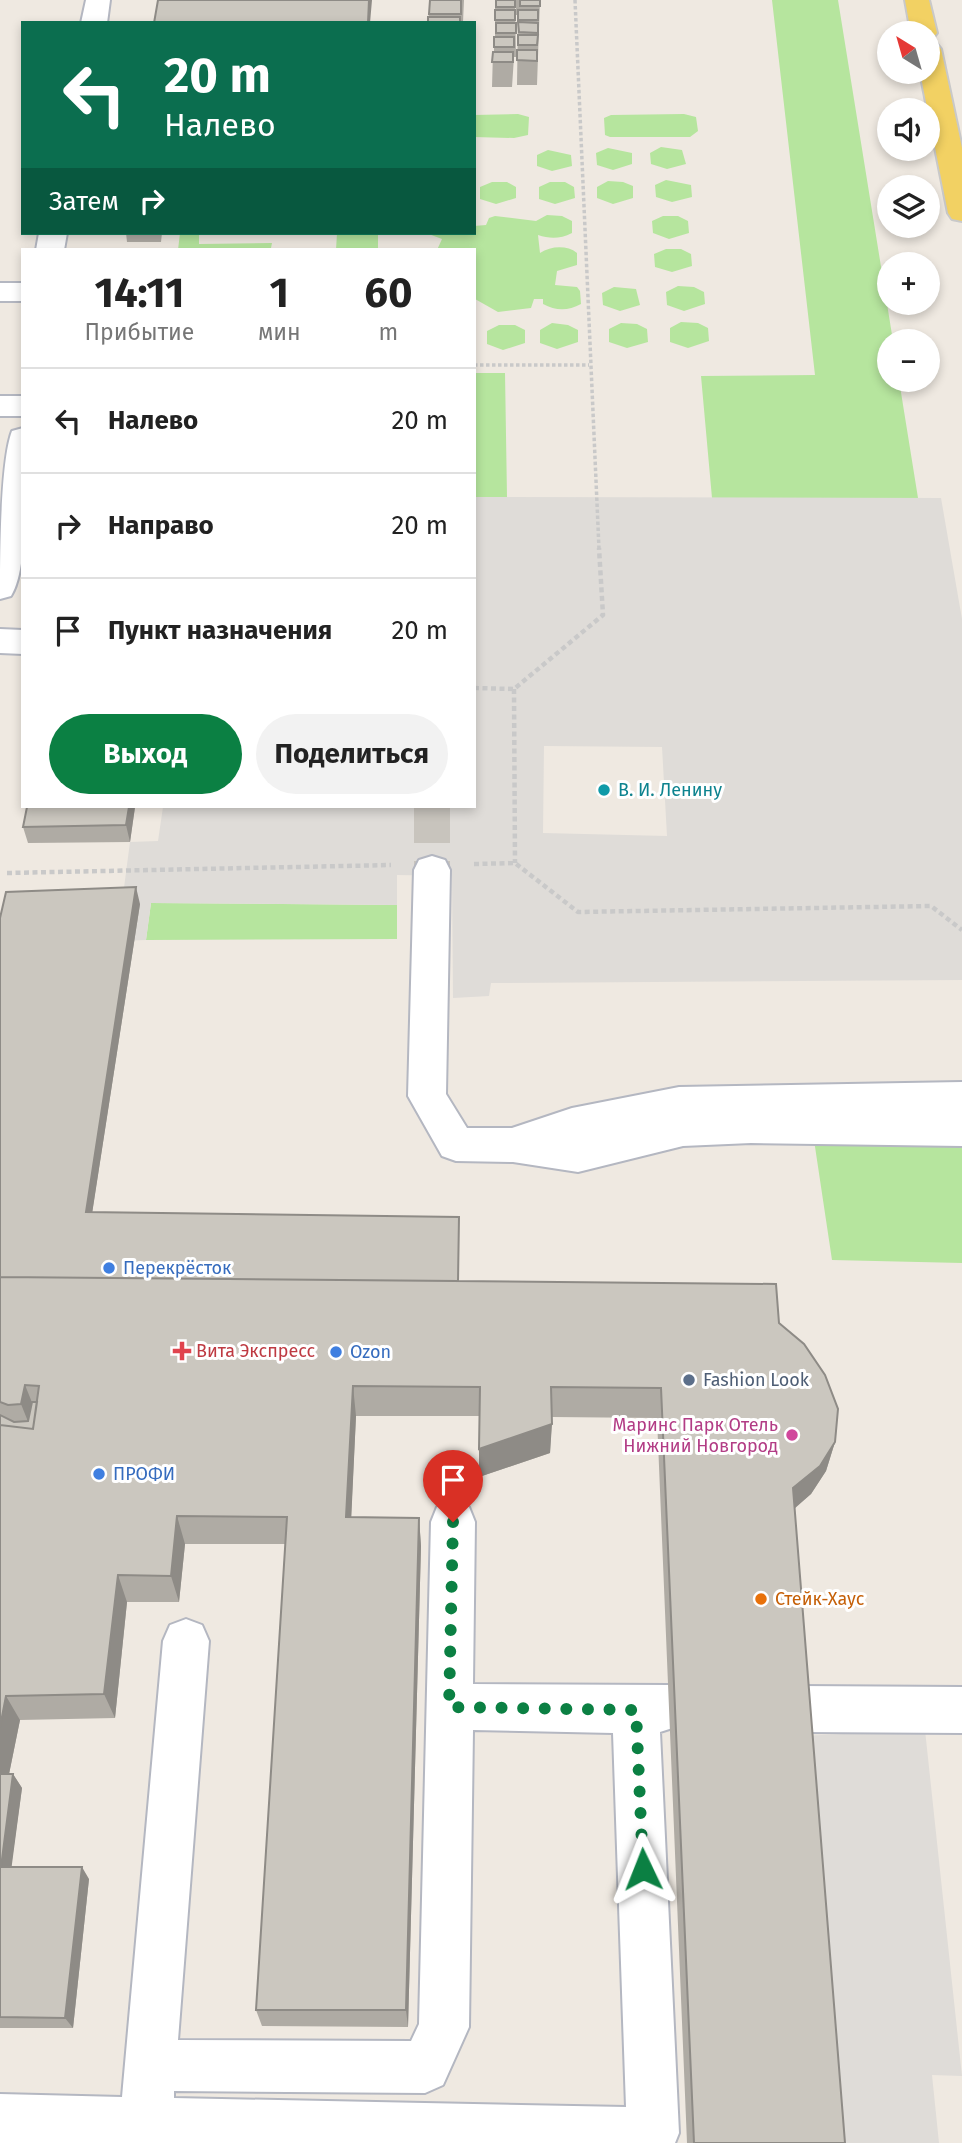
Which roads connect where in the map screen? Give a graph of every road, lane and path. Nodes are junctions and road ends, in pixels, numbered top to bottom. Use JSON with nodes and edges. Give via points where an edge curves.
{"nodes":[{"id":1,"x":98,"y":0,"type":"edge"},
{"id":2,"x":575,"y":0,"type":"edge"},
{"id":3,"x":917,"y":0,"type":"edge"},
{"id":4,"x":94,"y":21,"type":"edge"},
{"id":5,"x":921,"y":21,"type":"edge"},
{"id":6,"x":935,"y":84,"type":"edge"},
{"id":7,"x":962,"y":213,"type":"edge"},
{"id":8,"x":0,"y":292,"type":"edge"},
{"id":9,"x":21,"y":292,"type":"edge"},
{"id":10,"x":476,"y":365,"type":"edge"},
{"id":11,"x":589,"y":365,"type":"junction"},
{"id":12,"x":21,"y":405,"type":"edge"},
{"id":13,"x":0,"y":406,"type":"edge"},
{"id":14,"x":21,"y":451,"type":"edge"},
{"id":15,"x":0,"y":587,"type":"edge"},
{"id":16,"x":0,"y":641,"type":"edge"},
{"id":17,"x":21,"y":642,"type":"edge"},
{"id":18,"x":476,"y":688,"type":"edge"},
{"id":19,"x":513,"y":689,"type":"junction"},
{"id":20,"x":515,"y":863,"type":"junction"},
{"id":21,"x":473,"y":864,"type":"dead end"},
{"id":22,"x":418,"y":868,"type":"joint"},
{"id":23,"x":7,"y":873,"type":"dead end"},
{"id":24,"x":962,"y":930,"type":"edge"},
{"id":25,"x":962,"y":1098,"type":"edge"},
{"id":26,"x":962,"y":1130,"type":"edge"},
{"id":27,"x":513,"y":1145,"type":"junction"},
{"id":28,"x":453,"y":1522,"type":"dead end"},
{"id":29,"x":186,"y":1641,"type":"dead end"},
{"id":30,"x":449,"y":1707,"type":"junction"},
{"id":31,"x":962,"y":1710,"type":"edge"},
{"id":32,"x":819,"y":1718,"type":"dead end"},
{"id":33,"x":150,"y":2065,"type":"junction"},
{"id":34,"x":0,"y":2120,"type":"edge"},
{"id":35,"x":146,"y":2122,"type":"junction"},
{"id":36,"x":573,"y":2137,"type":"edge"}],
"edges":[{"from":1,"to":4,"type":"street"},
{"from":2,"to":11,"type":"path"},
{"from":3,"to":5,"type":"main road"},
{"from":6,"to":7,"type":"main road"},
{"from":8,"to":9,"type":"street"},
{"from":10,"to":11,"type":"path"},
{"from":11,"to":19,"type":"path","via":[[603,615]]},
{"from":12,"to":13,"type":"street"},
{"from":14,"to":15,"type":"street"},
{"from":16,"to":17,"type":"street"},
{"from":18,"to":19,"type":"path"},
{"from":19,"to":20,"type":"path"},
{"from":20,"to":21,"type":"path"},
{"from":20,"to":24,"type":"path","via":[[578,912],[931,906]]},
{"from":22,"to":23,"type":"path"},
{"from":22,"to":27,"type":"street","via":[[427,1096],[456,1143]]},
{"from":25,"to":27,"type":"street","via":[[679,1103],[572,1124]]},
{"from":26,"to":27,"type":"street","via":[[683,1130],[578,1155]]},
{"from":28,"to":30,"type":"street"},
{"from":29,"to":33,"type":"street"},
{"from":30,"to":33,"type":"street","via":[[444,2027],[425,2067]]},
{"from":30,"to":36,"type":"street","via":[[652,1709],[653,2133]]},
{"from":31,"to":32,"type":"street"},
{"from":33,"to":35,"type":"street"},
{"from":34,"to":35,"type":"street"},
{"from":35,"to":36,"type":"street"}]}
